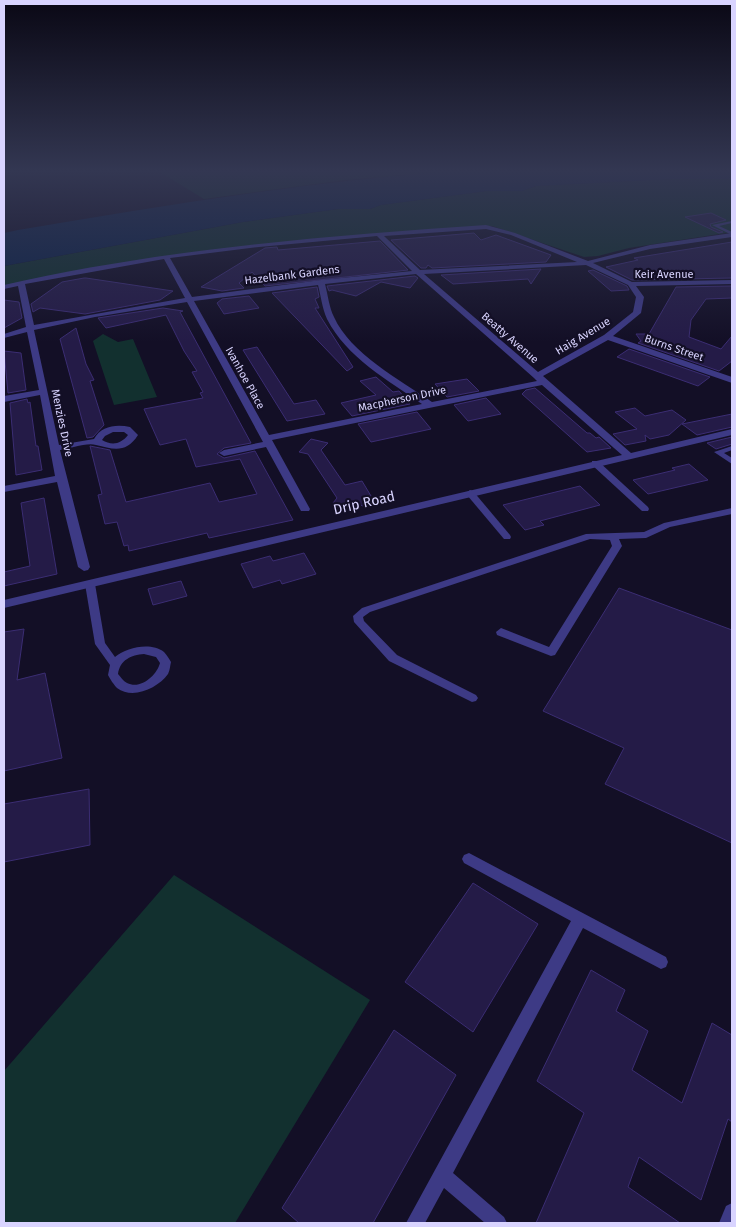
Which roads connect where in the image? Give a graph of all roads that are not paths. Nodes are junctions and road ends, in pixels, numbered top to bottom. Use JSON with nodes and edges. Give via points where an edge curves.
{"nodes":[{"id":1,"x":469,"y":228,"type":"edge"},
{"id":2,"x":492,"y":228,"type":"edge"},
{"id":3,"x":721,"y":228,"type":"edge"},
{"id":4,"x":732,"y":234,"type":"edge"},
{"id":5,"x":379,"y":235,"type":"junction"},
{"id":6,"x":166,"y":257,"type":"junction"},
{"id":7,"x":587,"y":263,"type":"junction"},
{"id":8,"x":418,"y":272,"type":"junction"},
{"id":9,"x":321,"y":282,"type":"junction"},
{"id":10,"x":732,"y":282,"type":"edge"},
{"id":11,"x":21,"y":283,"type":"junction"},
{"id":12,"x":631,"y":284,"type":"junction"},
{"id":13,"x":4,"y":287,"type":"edge"},
{"id":14,"x":189,"y":300,"type":"junction"},
{"id":15,"x":32,"y":328,"type":"junction"},
{"id":16,"x":4,"y":336,"type":"edge"},
{"id":17,"x":608,"y":337,"type":"junction"},
{"id":18,"x":730,"y":377,"type":"edge"},
{"id":19,"x":540,"y":379,"type":"junction"},
{"id":20,"x":43,"y":392,"type":"junction"},
{"id":21,"x":4,"y":399,"type":"edge"},
{"id":22,"x":429,"y":404,"type":"junction"},
{"id":23,"x":732,"y":432,"type":"edge"},
{"id":24,"x":98,"y":440,"type":"dead end"},
{"id":25,"x":267,"y":441,"type":"junction"},
{"id":26,"x":56,"y":448,"type":"junction"},
{"id":27,"x":732,"y":448,"type":"edge"},
{"id":28,"x":224,"y":452,"type":"dead end"},
{"id":29,"x":628,"y":455,"type":"junction"},
{"id":30,"x":732,"y":462,"type":"edge"},
{"id":31,"x":594,"y":463,"type":"junction"},
{"id":32,"x":61,"y":478,"type":"junction"},
{"id":33,"x":4,"y":489,"type":"edge"},
{"id":34,"x":470,"y":493,"type":"junction"},
{"id":35,"x":305,"y":509,"type":"dead end"},
{"id":36,"x":645,"y":509,"type":"dead end"},
{"id":37,"x":732,"y":511,"type":"edge"},
{"id":38,"x":507,"y":537,"type":"dead end"},
{"id":39,"x":614,"y":537,"type":"junction"},
{"id":40,"x":84,"y":567,"type":"dead end"},
{"id":41,"x":90,"y":584,"type":"junction"},
{"id":42,"x":4,"y":604,"type":"edge"},
{"id":43,"x":501,"y":632,"type":"dead end"},
{"id":44,"x":115,"y":664,"type":"junction"},
{"id":45,"x":472,"y":698,"type":"dead end"},
{"id":46,"x":469,"y":859,"type":"dead end"},
{"id":47,"x":580,"y":919,"type":"junction"},
{"id":48,"x":661,"y":962,"type":"dead end"},
{"id":49,"x":442,"y":1175,"type":"junction"},
{"id":50,"x":732,"y":1212,"type":"edge"},
{"id":51,"x":415,"y":1223,"type":"edge"},
{"id":52,"x":498,"y":1223,"type":"edge"},
{"id":53,"x":728,"y":1223,"type":"edge"}],
"edges":[{"from":1,"to":5,"type":"street","name":"Keir Avenue"},
{"from":2,"to":7,"type":"street","name":"Keir Avenue"},
{"from":3,"to":4,"type":"lane"},
{"from":4,"to":7,"type":"street","name":"Hazelbank Gardens"},
{"from":5,"to":6,"type":"street","name":"Keir Avenue"},
{"from":5,"to":8,"type":"street","name":"Beatty Avenue"},
{"from":6,"to":11,"type":"street","name":"Keir Avenue"},
{"from":6,"to":14,"type":"street","name":"Ivanhoe Place"},
{"from":7,"to":8,"type":"street","name":"Hazelbank Gardens"},
{"from":7,"to":12,"type":"street","name":"Keir Avenue"},
{"from":8,"to":9,"type":"street","name":"Hazelbank Gardens"},
{"from":8,"to":19,"type":"street","name":"Beatty Avenue"},
{"from":9,"to":14,"type":"street","name":"Hazelbank Gardens"},
{"from":9,"to":22,"type":"street","via":[[331,318],[346,341]]},
{"from":10,"to":12,"type":"street","name":"Keir Avenue"},
{"from":11,"to":13,"type":"street","name":"Keir Avenue"},
{"from":11,"to":15,"type":"street","name":"Menzies Drive"},
{"from":12,"to":17,"type":"street","name":"Haig Avenue","via":[[640,297],[637,313]]},
{"from":14,"to":15,"type":"street","name":"Hazelbank Gardens"},
{"from":14,"to":25,"type":"street","name":"Ivanhoe Place"},
{"from":15,"to":16,"type":"street","name":"Hazelbank Gardens"},
{"from":15,"to":20,"type":"street","name":"Menzies Drive"},
{"from":17,"to":18,"type":"street","name":"Burns Street"},
{"from":17,"to":19,"type":"street","name":"Haig Avenue"},
{"from":19,"to":22,"type":"street","name":"Macpherson Drive"},
{"from":19,"to":29,"type":"street","name":"Beatty Avenue"},
{"from":20,"to":21,"type":"street"},
{"from":20,"to":26,"type":"street","name":"Menzies Drive"},
{"from":22,"to":25,"type":"street","name":"Macpherson Drive"},
{"from":23,"to":29,"type":"street","name":"Drip Road"},
{"from":24,"to":26,"type":"street"},
{"from":25,"to":28,"type":"street","name":"Macpherson Drive"},
{"from":25,"to":35,"type":"street","name":"Ivanhoe Place"},
{"from":26,"to":32,"type":"street","name":"Menzies Drive"},
{"from":27,"to":30,"type":"lane","via":[[718,452]]},
{"from":29,"to":31,"type":"street","name":"Drip Road"},
{"from":31,"to":34,"type":"street","name":"Drip Road"},
{"from":31,"to":36,"type":"lane"},
{"from":32,"to":33,"type":"street"},
{"from":32,"to":40,"type":"street","name":"Menzies Drive"},
{"from":34,"to":38,"type":"lane"},
{"from":34,"to":41,"type":"street","name":"Drip Road"},
{"from":37,"to":39,"type":"lane","via":[[666,525],[646,535]]},
{"from":39,"to":43,"type":"lane","via":[[617,546],[552,652]]},
{"from":39,"to":45,"type":"lane","via":[[589,536],[366,610],[358,616],[358,622],[393,658]]},
{"from":41,"to":42,"type":"street","name":"Drip Road"},
{"from":41,"to":44,"type":"lane","via":[[100,644]]},
{"from":44,"to":44,"type":"lane","via":[[112,675],[115,680],[133,688],[157,680],[166,663],[159,653],[144,650],[127,654]]},
{"from":46,"to":47,"type":"lane"},
{"from":47,"to":48,"type":"lane"},
{"from":47,"to":49,"type":"lane"},
{"from":49,"to":51,"type":"lane"},
{"from":49,"to":52,"type":"lane"},
{"from":50,"to":53,"type":"lane"}]}
